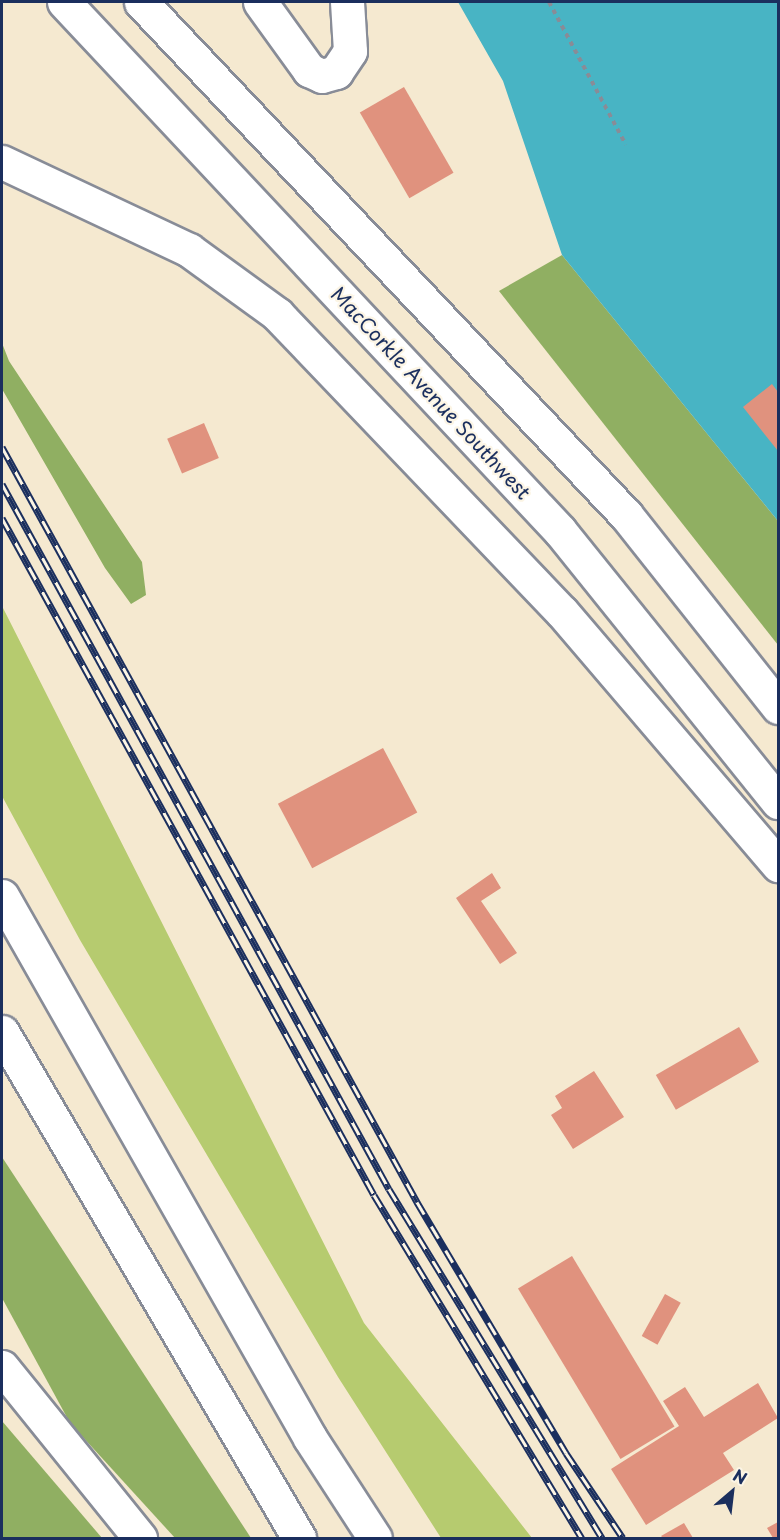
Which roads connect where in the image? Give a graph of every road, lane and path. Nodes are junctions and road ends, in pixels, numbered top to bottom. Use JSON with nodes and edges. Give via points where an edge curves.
{"nodes":[{"id":1,"x":64,"y":2,"type":"edge"},
{"id":2,"x":141,"y":2,"type":"edge"},
{"id":3,"x":260,"y":2,"type":"edge"},
{"id":4,"x":347,"y":2,"type":"edge"},
{"id":5,"x":549,"y":2,"type":"edge"},
{"id":6,"x":626,"y":145,"type":"dead end"},
{"id":7,"x":2,"y":162,"type":"edge"},
{"id":8,"x":778,"y":707,"type":"edge"},
{"id":9,"x":778,"y":802,"type":"edge"},
{"id":10,"x":778,"y":865,"type":"edge"},
{"id":11,"x":2,"y":896,"type":"edge"},
{"id":12,"x":2,"y":1032,"type":"edge"},
{"id":13,"x":2,"y":1367,"type":"edge"},
{"id":14,"x":140,"y":1539,"type":"edge"},
{"id":15,"x":299,"y":1539,"type":"edge"},
{"id":16,"x":375,"y":1539,"type":"edge"}],
"edges":[{"from":1,"to":9,"type":"main road","name":"MacCorkle Avenue Southwest","via":[[560,531]]},
{"from":2,"to":8,"type":"main road","via":[[626,514]]},
{"from":3,"to":4,"type":"main road","via":[[309,70],[322,76],[336,72],[350,51]]},
{"from":5,"to":6,"type":"path"},
{"from":7,"to":10,"type":"main road","via":[[189,250],[278,314],[562,612]]},
{"from":11,"to":16,"type":"main road","via":[[304,1428]]},
{"from":12,"to":15,"type":"main road"},
{"from":13,"to":14,"type":"main road"}]}
